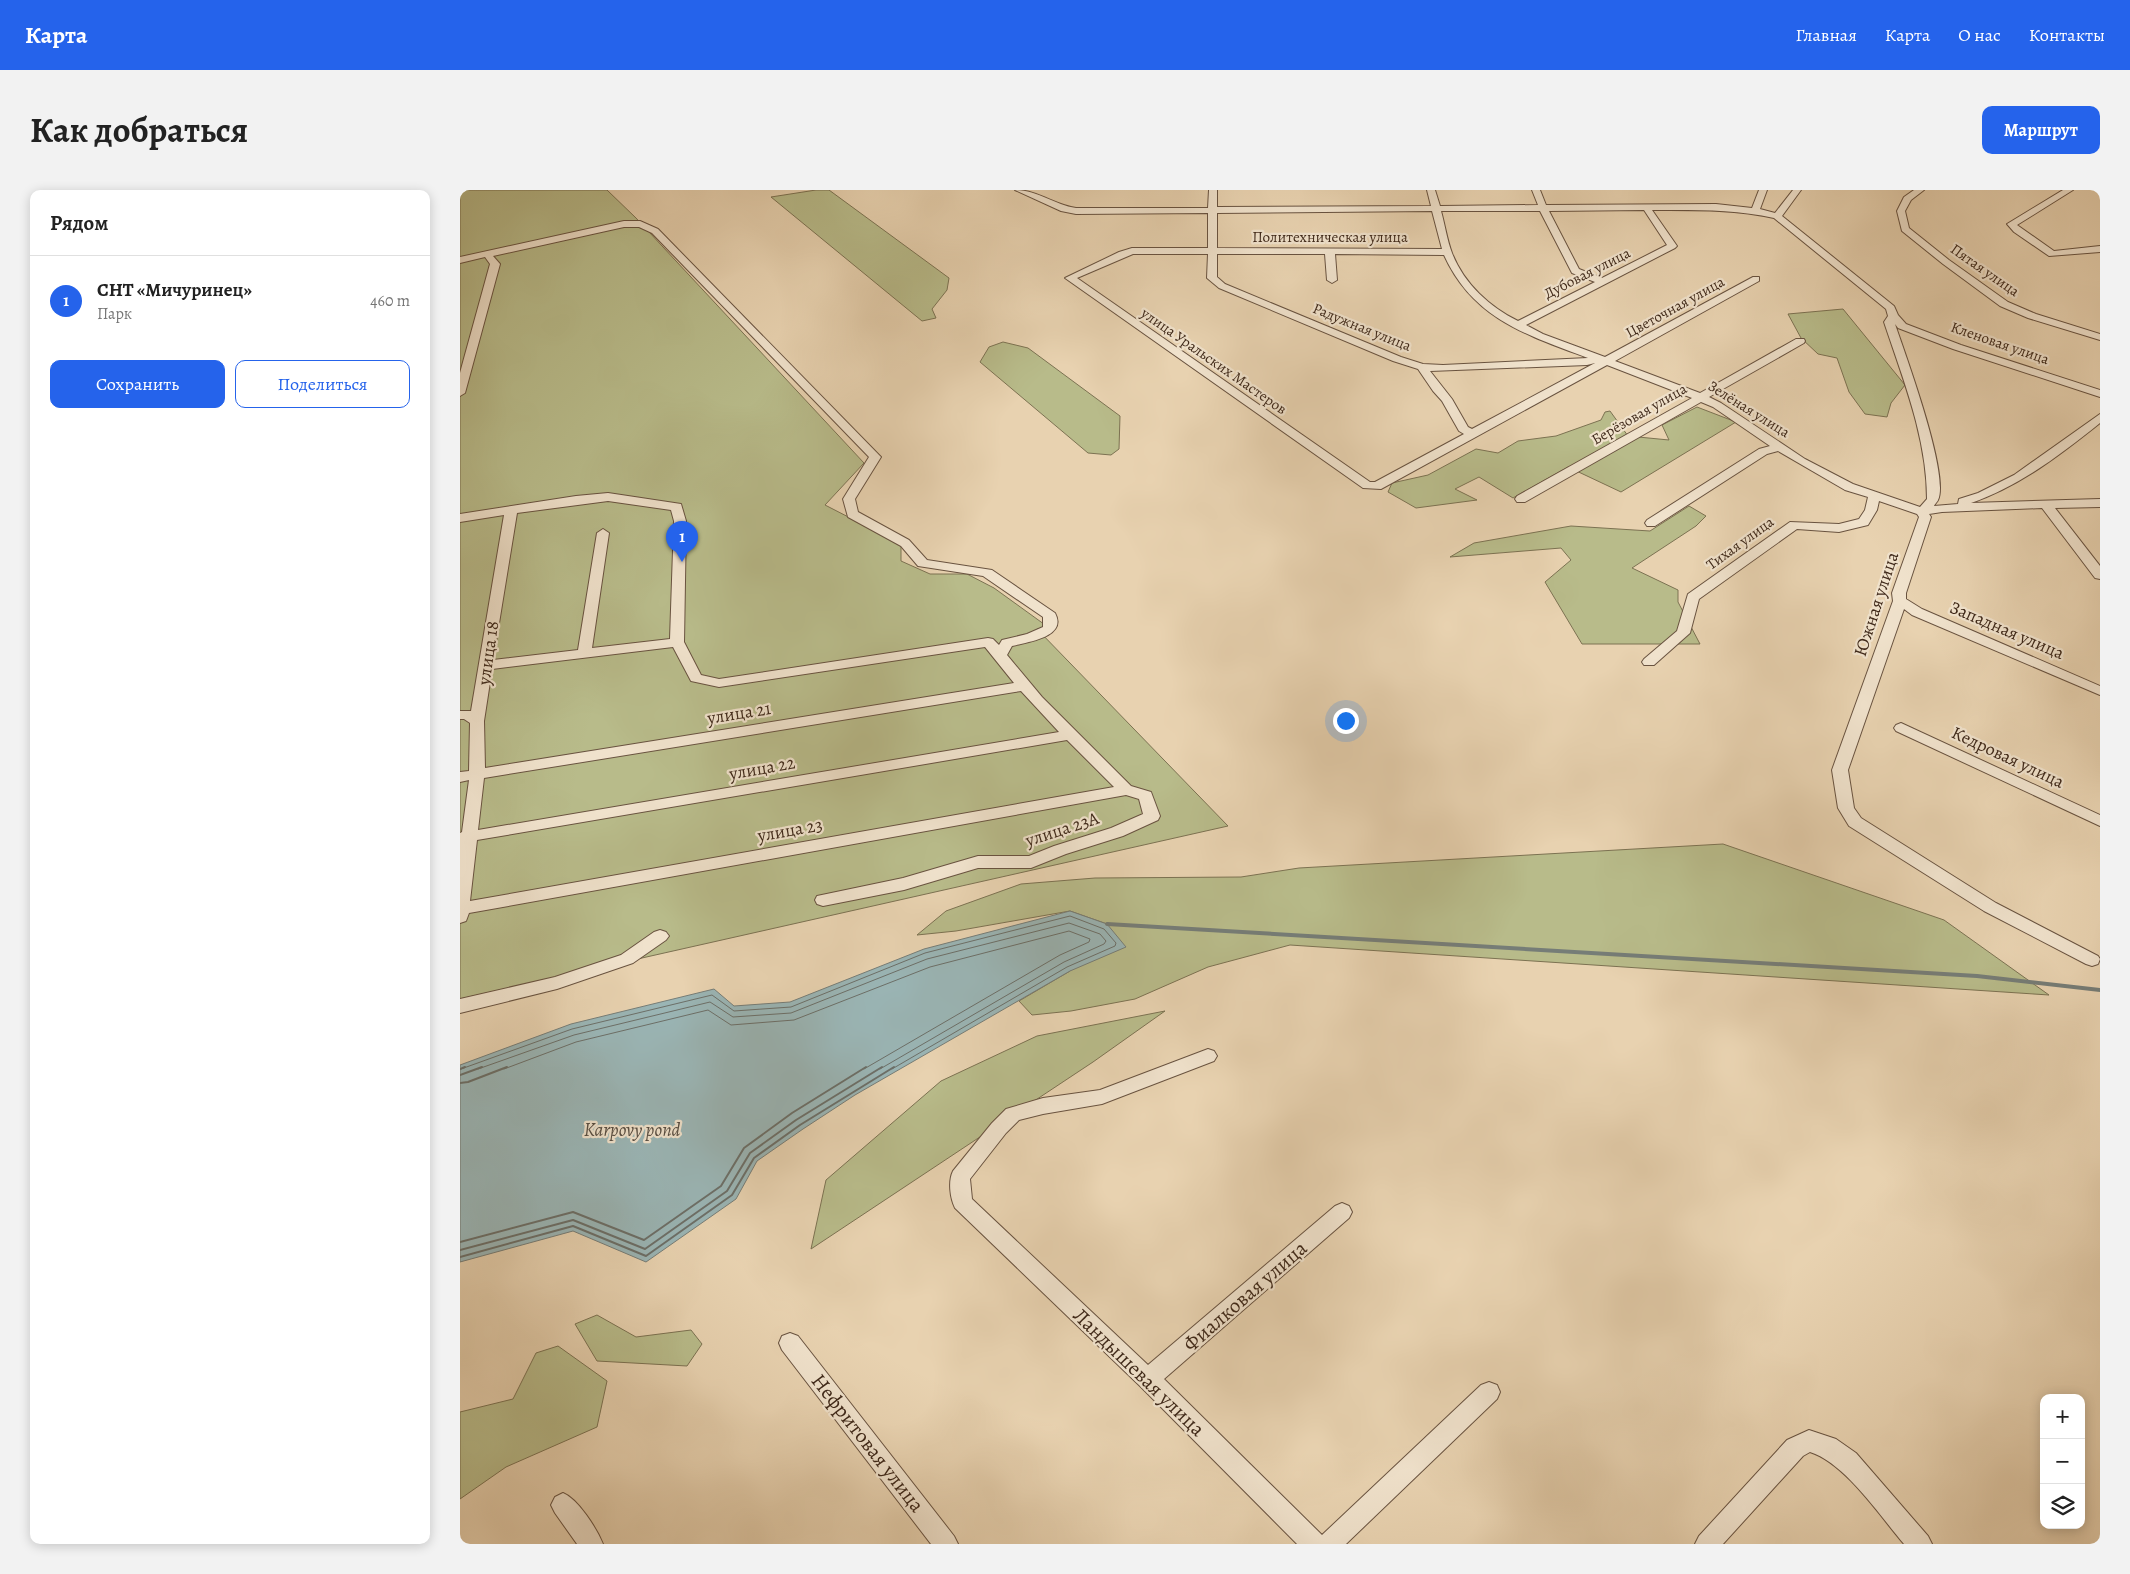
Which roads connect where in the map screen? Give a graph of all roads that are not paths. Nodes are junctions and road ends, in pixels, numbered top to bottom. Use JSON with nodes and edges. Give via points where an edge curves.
{"nodes":[{"id":1,"x":1019,"y":190,"type":"edge"},
{"id":2,"x":1213,"y":190,"type":"edge"},
{"id":3,"x":1431,"y":190,"type":"edge"},
{"id":4,"x":1536,"y":190,"type":"edge"},
{"id":5,"x":1763,"y":190,"type":"edge"},
{"id":6,"x":1797,"y":190,"type":"edge"},
{"id":7,"x":1920,"y":190,"type":"edge"},
{"id":8,"x":2068,"y":190,"type":"edge"},
{"id":9,"x":1646,"y":207,"type":"junction"},
{"id":10,"x":1543,"y":208,"type":"junction"},
{"id":11,"x":1436,"y":209,"type":"junction"},
{"id":12,"x":1212,"y":210,"type":"junction"},
{"id":13,"x":1755,"y":211,"type":"junction"},
{"id":14,"x":1778,"y":216,"type":"junction"},
{"id":15,"x":2100,"y":249,"type":"edge"},
{"id":16,"x":1213,"y":252,"type":"junction"},
{"id":17,"x":1446,"y":252,"type":"junction"},
{"id":18,"x":1330,"y":253,"type":"junction"},
{"id":19,"x":487,"y":254,"type":"junction"},
{"id":20,"x":460,"y":260,"type":"edge"},
{"id":21,"x":1756,"y":279,"type":"dead end"},
{"id":22,"x":1332,"y":280,"type":"dead end"},
{"id":23,"x":1603,"y":282,"type":"junction"},
{"id":24,"x":1894,"y":316,"type":"junction"},
{"id":25,"x":1517,"y":326,"type":"junction"},
{"id":26,"x":2100,"y":337,"type":"edge"},
{"id":27,"x":1800,"y":341,"type":"dead end"},
{"id":28,"x":1603,"y":360,"type":"junction"},
{"id":29,"x":1422,"y":367,"type":"junction"},
{"id":30,"x":460,"y":393,"type":"edge"},
{"id":31,"x":2100,"y":394,"type":"edge"},
{"id":32,"x":1700,"y":396,"type":"junction"},
{"id":33,"x":2100,"y":417,"type":"edge"},
{"id":34,"x":1473,"y":434,"type":"junction"},
{"id":35,"x":1780,"y":446,"type":"junction"},
{"id":36,"x":1874,"y":497,"type":"junction"},
{"id":37,"x":1521,"y":500,"type":"dead end"},
{"id":38,"x":2100,"y":503,"type":"edge"},
{"id":39,"x":2046,"y":505,"type":"junction"},
{"id":40,"x":1942,"y":508,"type":"junction"},
{"id":41,"x":511,"y":510,"type":"junction"},
{"id":42,"x":1922,"y":512,"type":"junction"},
{"id":43,"x":460,"y":518,"type":"edge"},
{"id":44,"x":1651,"y":523,"type":"dead end"},
{"id":45,"x":603,"y":533,"type":"dead end"},
{"id":46,"x":2100,"y":575,"type":"edge"},
{"id":47,"x":1900,"y":601,"type":"junction"},
{"id":48,"x":677,"y":642,"type":"junction"},
{"id":49,"x":584,"y":653,"type":"junction"},
{"id":50,"x":1000,"y":654,"type":"junction"},
{"id":51,"x":1650,"y":662,"type":"dead end"},
{"id":52,"x":487,"y":665,"type":"junction"},
{"id":53,"x":1024,"y":686,"type":"junction"},
{"id":54,"x":2100,"y":691,"type":"edge"},
{"id":55,"x":460,"y":715,"type":"edge"},
{"id":56,"x":477,"y":721,"type":"junction"},
{"id":57,"x":1901,"y":728,"type":"dead end"},
{"id":58,"x":1070,"y":736,"type":"junction"},
{"id":59,"x":477,"y":774,"type":"junction"},
{"id":60,"x":460,"y":777,"type":"edge"},
{"id":61,"x":1126,"y":790,"type":"junction"},
{"id":62,"x":2100,"y":821,"type":"edge"},
{"id":63,"x":465,"y":837,"type":"edge"},
{"id":64,"x":823,"y":900,"type":"dead end"},
{"id":65,"x":460,"y":912,"type":"edge"},
{"id":66,"x":660,"y":936,"type":"dead end"},
{"id":67,"x":2092,"y":960,"type":"dead end"},
{"id":68,"x":460,"y":1006,"type":"edge"},
{"id":69,"x":1208,"y":1056,"type":"dead end"},
{"id":70,"x":1342,"y":1212,"type":"dead end"},
{"id":71,"x":790,"y":1343,"type":"dead end"},
{"id":72,"x":1148,"y":1379,"type":"junction"},
{"id":73,"x":1489,"y":1392,"type":"dead end"},
{"id":74,"x":563,"y":1505,"type":"dead end"},
{"id":75,"x":590,"y":1544,"type":"edge"},
{"id":76,"x":946,"y":1544,"type":"edge"},
{"id":77,"x":1314,"y":1544,"type":"edge"},
{"id":78,"x":1329,"y":1544,"type":"edge"},
{"id":79,"x":1707,"y":1544,"type":"edge"},
{"id":80,"x":1920,"y":1544,"type":"edge"}],
"edges":[{"from":1,"to":12,"type":"street","via":[[1076,211]]},
{"from":2,"to":12,"type":"street","name":"Радужная улица"},
{"from":3,"to":11,"type":"street","name":"Зелёная улица"},
{"from":4,"to":10,"type":"street"},
{"from":5,"to":13,"type":"street"},
{"from":6,"to":14,"type":"street"},
{"from":7,"to":26,"type":"street","name":"Пятая улица","via":[[1907,199],[1901,211],[1905,228],[1924,244],[2004,304]]},
{"from":8,"to":15,"type":"street","via":[[2012,224],[2052,254]]},
{"from":9,"to":10,"type":"street"},
{"from":9,"to":13,"type":"street","via":[[1716,207]]},
{"from":9,"to":23,"type":"street","name":"Дубовая улица","via":[[1672,246]]},
{"from":10,"to":11,"type":"street"},
{"from":10,"to":23,"type":"street","via":[[1575,271]]},
{"from":11,"to":12,"type":"street"},
{"from":11,"to":17,"type":"street","name":"Зелёная улица"},
{"from":12,"to":16,"type":"street","name":"Радужная улица"},
{"from":13,"to":14,"type":"street"},
{"from":14,"to":24,"type":"street","via":[[1890,308]]},
{"from":16,"to":18,"type":"street","name":"Политехническая улица"},
{"from":16,"to":29,"type":"street","name":"Радужная улица","via":[[1212,278],[1222,286]]},
{"from":16,"to":34,"type":"street","name":"улица Уральских Мастеров","via":[[1132,251],[1070,278],[1368,485],[1377,486]]},
{"from":17,"to":18,"type":"street","name":"Политехническая улица"},
{"from":17,"to":25,"type":"street","name":"Зелёная улица","via":[[1474,295]]},
{"from":18,"to":22,"type":"street"},
{"from":19,"to":20,"type":"street"},
{"from":19,"to":30,"type":"street","via":[[496,264]]},
{"from":19,"to":50,"type":"street","via":[[624,224],[640,224],[655,230],[875,457],[849,498],[852,514],[905,542],[923,563],[987,573],[1050,616],[1050,629],[1007,643]]},
{"from":21,"to":28,"type":"street","name":"Цветочная улица"},
{"from":23,"to":25,"type":"street","name":"Дубовая улица"},
{"from":24,"to":31,"type":"street","name":"Кленовая улица","via":[[1902,326],[1957,347]]},
{"from":24,"to":42,"type":"street","name":"Южная улица","via":[[1889,322],[1916,401],[1934,472],[1934,498]]},
{"from":25,"to":28,"type":"street","name":"Зелёная улица"},
{"from":27,"to":32,"type":"street","name":"Берёзовая улица"},
{"from":28,"to":29,"type":"street","name":"Радужная улица"},
{"from":28,"to":32,"type":"street","name":"Зелёная улица"},
{"from":28,"to":34,"type":"street","name":"Цветочная улица"},
{"from":29,"to":34,"type":"street","via":[[1436,389],[1447,399],[1463,429]]},
{"from":32,"to":35,"type":"street","name":"Зелёная улица"},
{"from":32,"to":37,"type":"street","name":"Берёзовая улица"},
{"from":33,"to":40,"type":"street","via":[[2058,450],[2005,484],[1978,498]]},
{"from":35,"to":36,"type":"street","name":"Зелёная улица","via":[[1827,476]]},
{"from":35,"to":44,"type":"street","via":[[1763,451]]},
{"from":36,"to":42,"type":"street","name":"Зелёная улица"},
{"from":36,"to":51,"type":"street","name":"Тихая улица","via":[[1864,522],[1839,528],[1794,525],[1693,597],[1683,633]]},
{"from":38,"to":39,"type":"street","name":"Зелёная улица"},
{"from":39,"to":40,"type":"street","name":"Зелёная улица"},
{"from":39,"to":46,"type":"street"},
{"from":40,"to":42,"type":"street","name":"Зелёная улица"},
{"from":41,"to":43,"type":"street"},
{"from":41,"to":48,"type":"street","via":[[608,497],[677,507],[680,521]]},
{"from":41,"to":52,"type":"street","name":"улица 18"},
{"from":42,"to":47,"type":"street","name":"Южная улица","via":[[1925,518],[1899,593]]},
{"from":45,"to":49,"type":"street"},
{"from":47,"to":54,"type":"street","name":"Западная улица","via":[[1917,612]]},
{"from":47,"to":67,"type":"street","name":"Южная улица","via":[[1840,770],[1846,808],[1855,822],[1990,907]]},
{"from":48,"to":49,"type":"street"},
{"from":48,"to":50,"type":"street","via":[[696,678],[719,683],[988,642]]},
{"from":49,"to":52,"type":"street"},
{"from":50,"to":53,"type":"street"},
{"from":52,"to":56,"type":"street","name":"улица 18"},
{"from":53,"to":58,"type":"street"},
{"from":53,"to":59,"type":"street","name":"улица 21"},
{"from":55,"to":56,"type":"street","via":[[466,714]]},
{"from":56,"to":59,"type":"street","name":"улица 18"},
{"from":57,"to":62,"type":"street","name":"Кедровая улица"},
{"from":58,"to":61,"type":"street"},
{"from":58,"to":63,"type":"street","name":"улица 22"},
{"from":59,"to":60,"type":"street","name":"улица 21"},
{"from":59,"to":63,"type":"street","name":"улица 18"},
{"from":61,"to":64,"type":"street","name":"улица 23А","via":[[1146,796],[1152,816],[1117,832],[1030,862],[978,862],[904,884]]},
{"from":61,"to":65,"type":"street","name":"улица 23"},
{"from":63,"to":65,"type":"street","name":"улица 18"},
{"from":66,"to":68,"type":"street","via":[[627,959],[557,983]]},
{"from":69,"to":72,"type":"street","name":"Ландышевая улица","via":[[1102,1097],[1013,1114],[960,1177],[962,1202]]},
{"from":70,"to":72,"type":"street","name":"Фиалковая улица"},
{"from":71,"to":76,"type":"street","name":"Нефритовая улица"},
{"from":72,"to":77,"type":"street","name":"Ландышевая улица"},
{"from":73,"to":78,"type":"street"},
{"from":74,"to":75,"type":"street"},
{"from":79,"to":80,"type":"street","via":[[1795,1448],[1808,1441],[1828,1447],[1848,1461]]}]}
